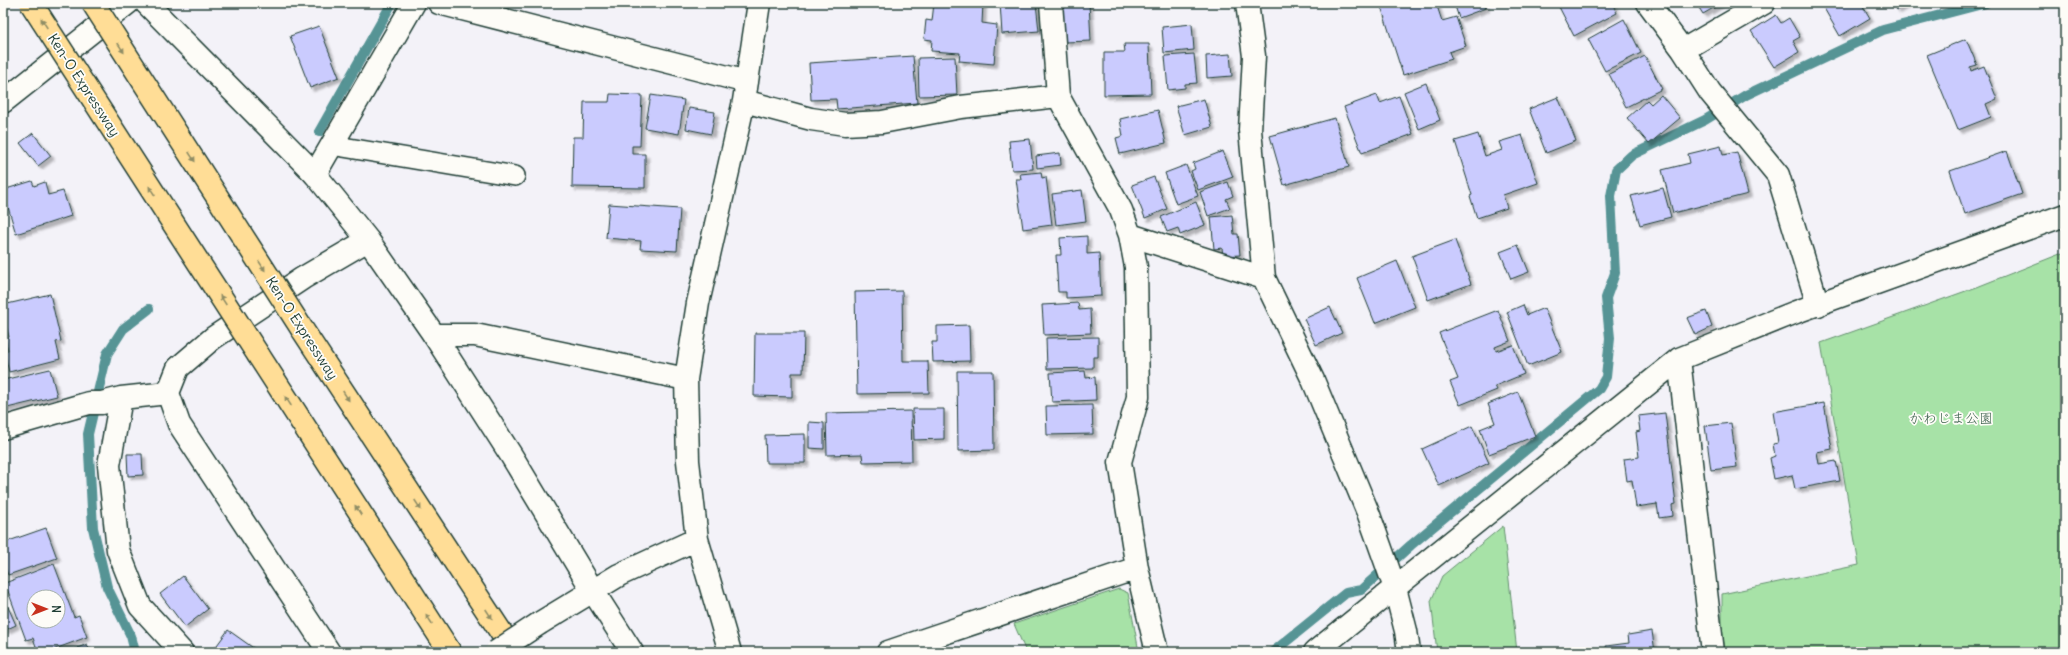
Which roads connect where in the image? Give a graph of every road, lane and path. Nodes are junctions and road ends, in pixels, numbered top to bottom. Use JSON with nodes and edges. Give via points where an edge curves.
{"nodes":[{"id":1,"x":31,"y":3,"type":"edge"},
{"id":2,"x":93,"y":3,"type":"edge"},
{"id":3,"x":128,"y":3,"type":"edge"},
{"id":4,"x":146,"y":3,"type":"edge"},
{"id":5,"x":414,"y":3,"type":"edge"},
{"id":6,"x":439,"y":3,"type":"edge"},
{"id":7,"x":759,"y":3,"type":"edge"},
{"id":8,"x":1052,"y":3,"type":"edge"},
{"id":9,"x":1247,"y":3,"type":"edge"},
{"id":10,"x":1648,"y":3,"type":"edge"},
{"id":11,"x":1764,"y":3,"type":"edge"},
{"id":12,"x":1682,"y":50,"type":"junction"},
{"id":13,"x":746,"y":92,"type":"junction"},
{"id":14,"x":1058,"y":96,"type":"junction"},
{"id":15,"x":3,"y":102,"type":"edge"},
{"id":16,"x":331,"y":145,"type":"junction"},
{"id":17,"x":315,"y":174,"type":"junction"},
{"id":18,"x":515,"y":176,"type":"dead end"},
{"id":19,"x":2065,"y":215,"type":"edge"},
{"id":20,"x":1130,"y":235,"type":"junction"},
{"id":21,"x":368,"y":240,"type":"junction"},
{"id":22,"x":1264,"y":278,"type":"junction"},
{"id":23,"x":1818,"y":305,"type":"junction"},
{"id":24,"x":434,"y":335,"type":"junction"},
{"id":25,"x":1679,"y":360,"type":"junction"},
{"id":26,"x":686,"y":379,"type":"junction"},
{"id":27,"x":168,"y":393,"type":"junction"},
{"id":28,"x":104,"y":402,"type":"junction"},
{"id":29,"x":3,"y":428,"type":"edge"},
{"id":30,"x":697,"y":539,"type":"junction"},
{"id":31,"x":1137,"y":568,"type":"junction"},
{"id":32,"x":1395,"y":588,"type":"junction"},
{"id":33,"x":593,"y":591,"type":"junction"},
{"id":34,"x":1922,"y":644,"type":"dead end"},
{"id":35,"x":182,"y":652,"type":"edge"},
{"id":36,"x":330,"y":652,"type":"edge"},
{"id":37,"x":450,"y":652,"type":"edge"},
{"id":38,"x":496,"y":652,"type":"edge"},
{"id":39,"x":514,"y":652,"type":"edge"},
{"id":40,"x":632,"y":652,"type":"edge"},
{"id":41,"x":730,"y":652,"type":"edge"},
{"id":42,"x":888,"y":652,"type":"edge"},
{"id":43,"x":1157,"y":652,"type":"edge"},
{"id":44,"x":1314,"y":652,"type":"edge"},
{"id":45,"x":1409,"y":652,"type":"edge"},
{"id":46,"x":1713,"y":652,"type":"edge"},
{"id":47,"x":1913,"y":652,"type":"edge"}],
"edges":[{"from":37,"to":1,"type":"highway","name":"Ken-O Expressway","one_way":true,"bridge":true},
{"from":2,"to":39,"type":"highway","name":"Ken-O Expressway","one_way":true,"bridge":true,"via":[[302,329]]},
{"from":3,"to":15,"type":"street"},
{"from":4,"to":17,"type":"street"},
{"from":5,"to":16,"type":"street"},
{"from":6,"to":13,"type":"street"},
{"from":7,"to":13,"type":"street"},
{"from":8,"to":14,"type":"street"},
{"from":9,"to":22,"type":"street","via":[[1254,56],[1250,130]]},
{"from":10,"to":12,"type":"street"},
{"from":11,"to":12,"type":"street"},
{"from":12,"to":23,"type":"street","via":[[1710,92],[1778,175]]},
{"from":13,"to":14,"type":"street","via":[[811,119],[845,124],[882,122],[961,107]]},
{"from":13,"to":26,"type":"street","via":[[698,303]]},
{"from":14,"to":20,"type":"street","via":[[1121,210]]},
{"from":16,"to":17,"type":"street"},
{"from":16,"to":18,"type":"lane"},
{"from":17,"to":21,"type":"street"},
{"from":19,"to":23,"type":"street"},
{"from":20,"to":22,"type":"street"},
{"from":20,"to":31,"type":"street","via":[[1136,267],[1138,397],[1120,462]]},
{"from":21,"to":24,"type":"street"},
{"from":21,"to":27,"type":"street","via":[[303,278],[213,338],[178,368]]},
{"from":22,"to":32,"type":"street","via":[[1319,394],[1369,515]]},
{"from":23,"to":25,"type":"street"},
{"from":24,"to":26,"type":"street","via":[[475,335]]},
{"from":24,"to":33,"type":"street","via":[[511,455]]},
{"from":25,"to":32,"type":"street"},
{"from":25,"to":46,"type":"street"},
{"from":26,"to":30,"type":"street","via":[[688,461]]},
{"from":27,"to":28,"type":"street"},
{"from":27,"to":36,"type":"street","via":[[179,424]]},
{"from":28,"to":29,"type":"street"},
{"from":28,"to":35,"type":"street","via":[[118,550],[140,606]]},
{"from":30,"to":33,"type":"street","via":[[619,575]]},
{"from":30,"to":41,"type":"street"},
{"from":31,"to":42,"type":"street"},
{"from":31,"to":43,"type":"street"},
{"from":32,"to":44,"type":"street"},
{"from":32,"to":45,"type":"street"},
{"from":33,"to":38,"type":"street","bridge":true},
{"from":33,"to":40,"type":"street"},
{"from":34,"to":47,"type":"path"}]}
